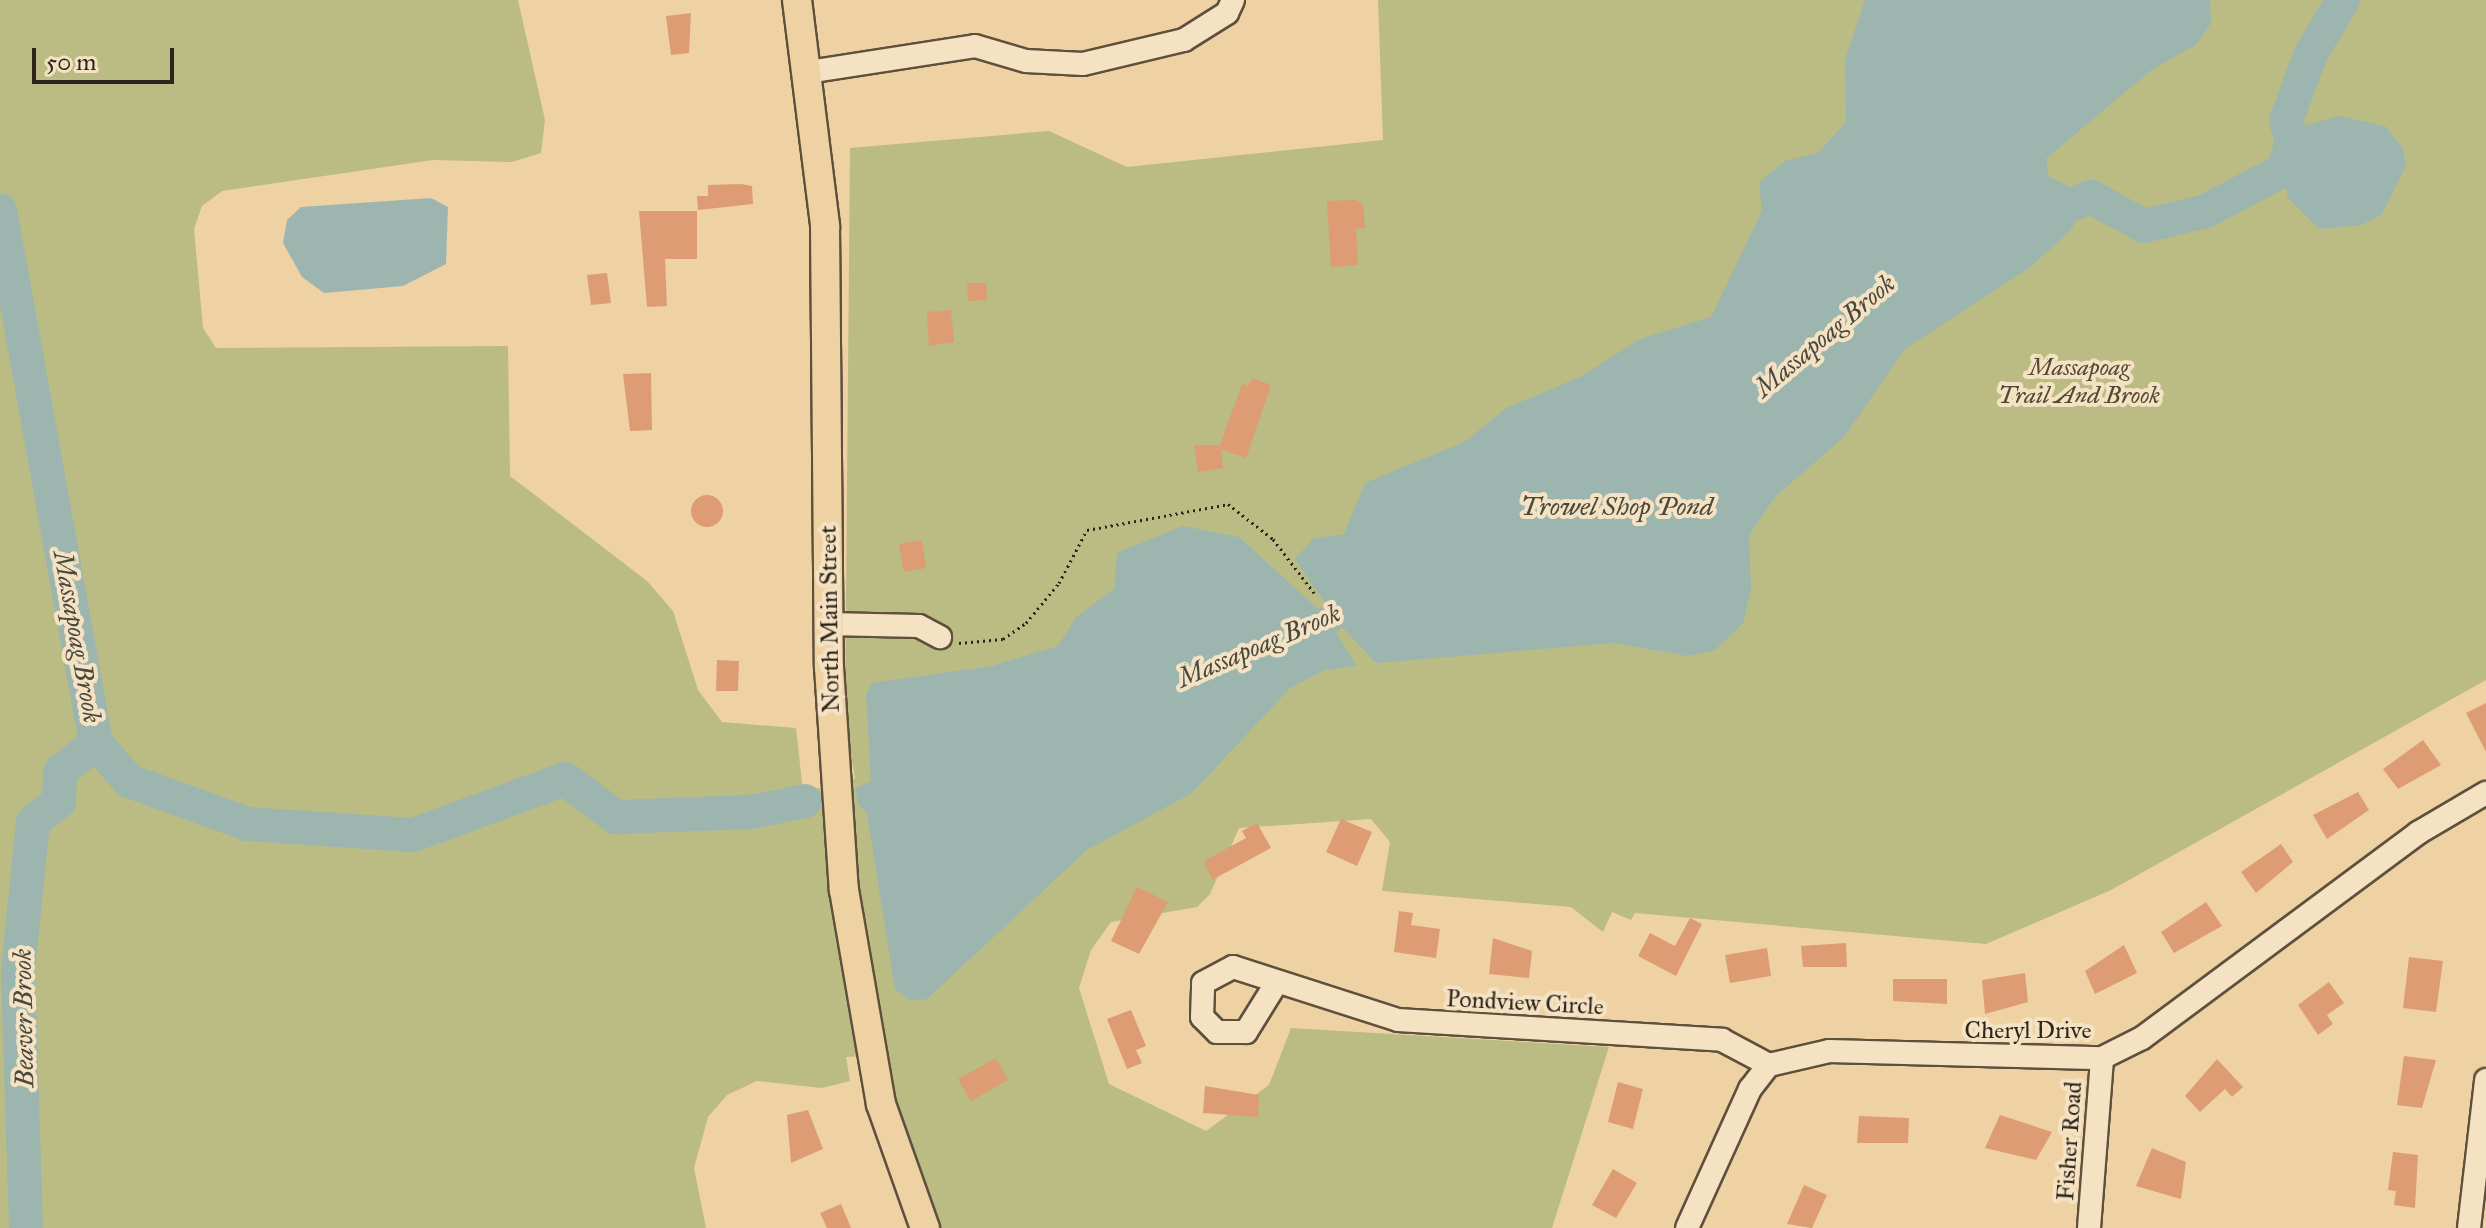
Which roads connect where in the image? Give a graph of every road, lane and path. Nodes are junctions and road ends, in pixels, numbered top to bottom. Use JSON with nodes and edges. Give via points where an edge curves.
{"nodes":[{"id":1,"x":797,"y":0,"type":"edge"},
{"id":2,"x":1233,"y":0,"type":"edge"},
{"id":3,"x":808,"y":72,"type":"junction"},
{"id":4,"x":1315,"y":594,"type":"dead end"},
{"id":5,"x":828,"y":624,"type":"junction"},
{"id":6,"x":940,"y":637,"type":"joint"},
{"id":7,"x":2486,"y":793,"type":"edge"},
{"id":8,"x":1277,"y":982,"type":"dead end"},
{"id":9,"x":2102,"y":1058,"type":"junction"},
{"id":10,"x":1769,"y":1065,"type":"junction"},
{"id":11,"x":2486,"y":1080,"type":"edge"},
{"id":12,"x":925,"y":1228,"type":"edge"},
{"id":13,"x":1687,"y":1228,"type":"edge"},
{"id":14,"x":2089,"y":1228,"type":"edge"},
{"id":15,"x":2469,"y":1228,"type":"edge"}],
"edges":[{"from":1,"to":3,"type":"main road","name":"North Main Street"},
{"from":2,"to":3,"type":"street","via":[[1227,13],[1184,40],[1083,64],[1026,61],[975,46]]},
{"from":3,"to":5,"type":"main road","name":"North Main Street","via":[[825,226]]},
{"from":4,"to":6,"type":"path","via":[[1273,539],[1228,504],[1087,530],[1043,605],[1003,639],[971,648]]},
{"from":5,"to":6,"type":"street","via":[[919,626]]},
{"from":5,"to":12,"type":"main road","name":"North Main Street","via":[[842,877],[861,1006],[881,1104]]},
{"from":7,"to":9,"type":"street","name":"Cheryl Drive","via":[[2418,833],[2142,1038]]},
{"from":8,"to":10,"type":"street","name":"Pondview Circle","via":[[1398,1020],[1722,1040]]},
{"from":9,"to":10,"type":"street","name":"Cheryl Drive","via":[[1829,1051]]},
{"from":9,"to":14,"type":"street","name":"Fisher Road"},
{"from":10,"to":13,"type":"street","via":[[1750,1089]]},
{"from":11,"to":15,"type":"street"}]}
